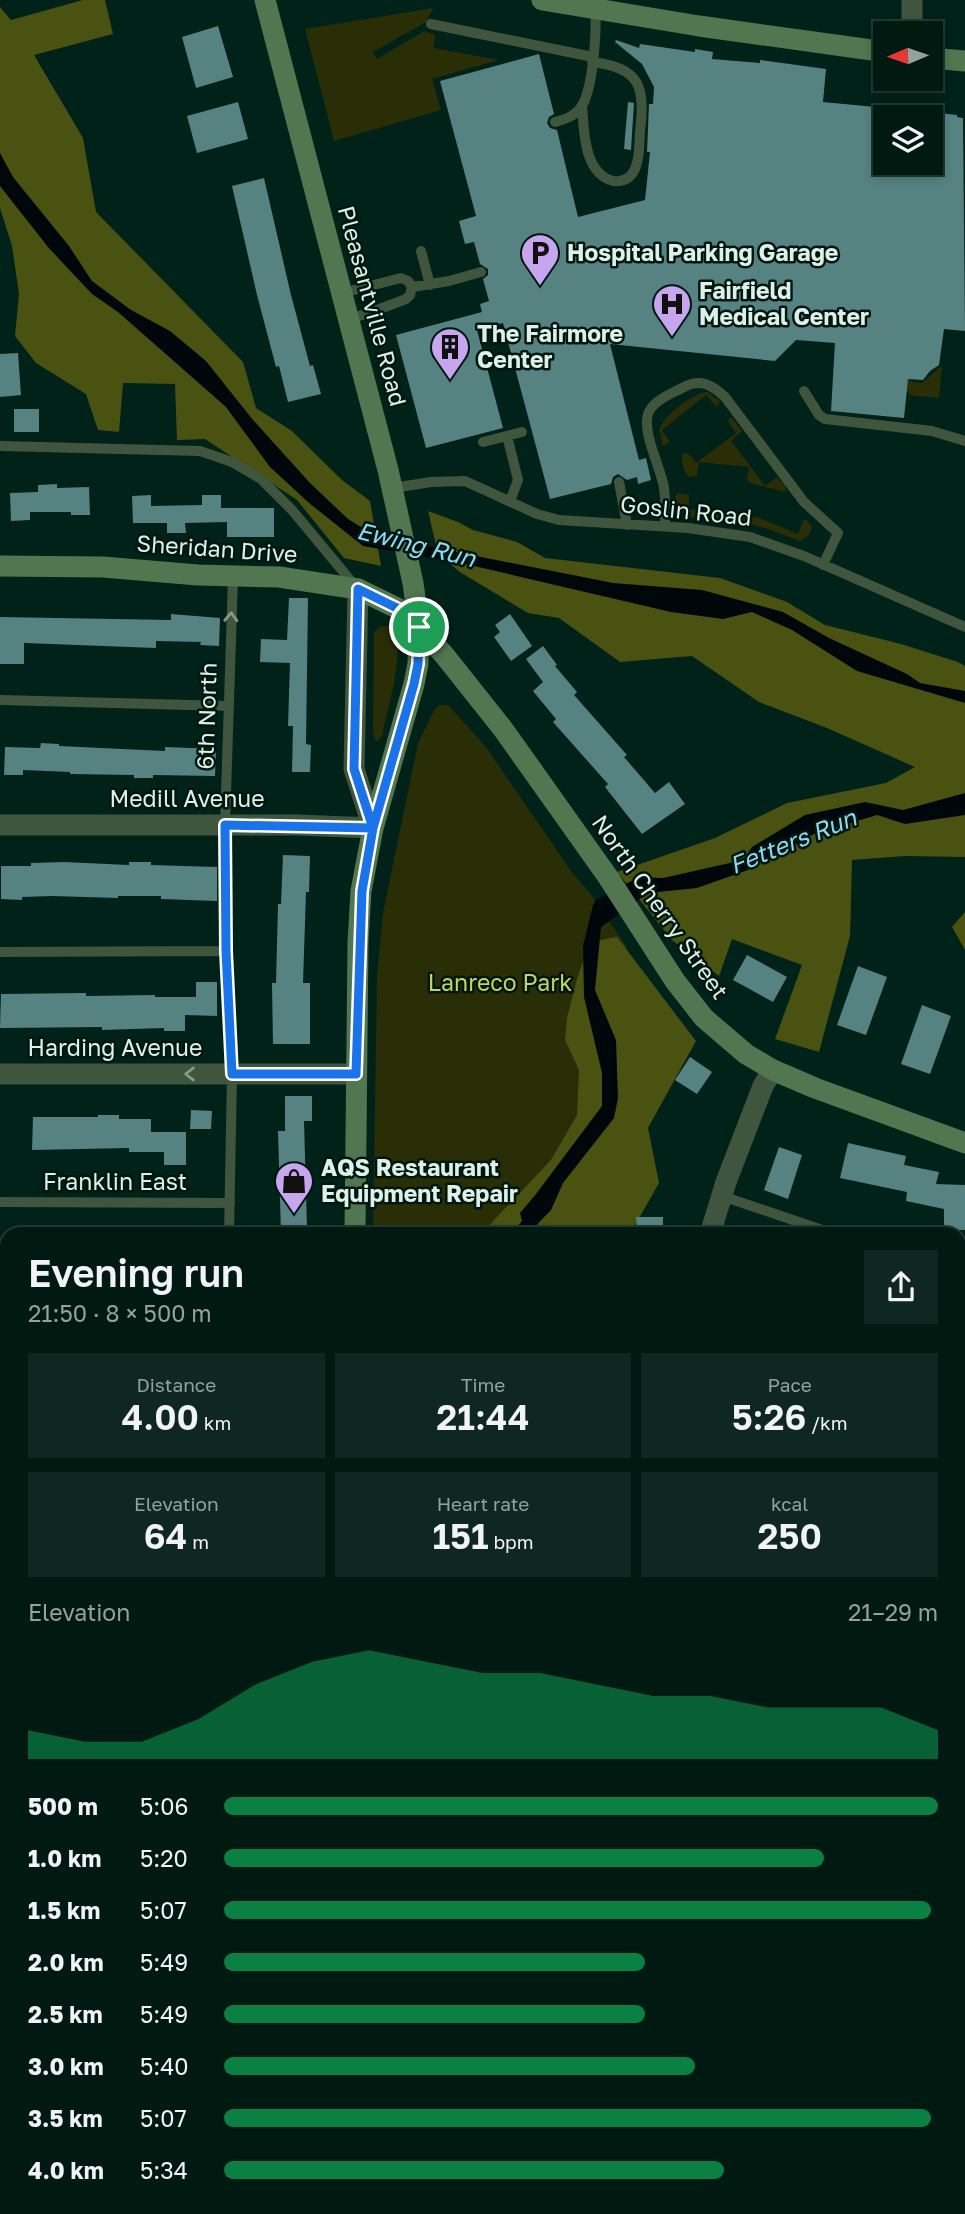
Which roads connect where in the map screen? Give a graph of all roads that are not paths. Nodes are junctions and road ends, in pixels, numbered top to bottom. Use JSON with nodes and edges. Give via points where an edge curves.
{"nodes":[{"id":1,"x":542,"y":0,"type":"edge"},
{"id":2,"x":912,"y":0,"type":"edge"},
{"id":3,"x":268,"y":1,"type":"edge"},
{"id":4,"x":595,"y":9,"type":"junction"},
{"id":5,"x":912,"y":21,"type":"edge"},
{"id":6,"x":431,"y":24,"type":"dead end"},
{"id":7,"x":873,"y":50,"type":"edge"},
{"id":8,"x":943,"y":59,"type":"edge"},
{"id":9,"x":592,"y":60,"type":"junction"},
{"id":10,"x":965,"y":61,"type":"edge"},
{"id":11,"x":582,"y":105,"type":"junction"},
{"id":12,"x":555,"y":122,"type":"dead end"},
{"id":13,"x":421,"y":251,"type":"dead end"},
{"id":14,"x":481,"y":272,"type":"dead end"},
{"id":15,"x":430,"y":285,"type":"junction"},
{"id":16,"x":412,"y":287,"type":"junction"},
{"id":17,"x":342,"y":293,"type":"junction"},
{"id":18,"x":349,"y":319,"type":"junction"},
{"id":19,"x":804,"y":391,"type":"dead end"},
{"id":20,"x":522,"y":432,"type":"dead end"},
{"id":21,"x":507,"y":436,"type":"junction"},
{"id":22,"x":965,"y":441,"type":"edge"},
{"id":23,"x":482,"y":442,"type":"dead end"},
{"id":24,"x":0,"y":446,"type":"edge"},
{"id":25,"x":619,"y":482,"type":"dead end"},
{"id":26,"x":395,"y":497,"type":"junction"},
{"id":27,"x":510,"y":501,"type":"junction"},
{"id":28,"x":627,"y":525,"type":"junction"},
{"id":29,"x":665,"y":526,"type":"junction"},
{"id":30,"x":823,"y":565,"type":"junction"},
{"id":31,"x":0,"y":566,"type":"edge"},
{"id":32,"x":233,"y":577,"type":"junction"},
{"id":33,"x":358,"y":589,"type":"junction"},
{"id":34,"x":419,"y":627,"type":"junction"},
{"id":35,"x":965,"y":627,"type":"edge"},
{"id":36,"x":0,"y":700,"type":"edge"},
{"id":37,"x":228,"y":706,"type":"junction"},
{"id":38,"x":0,"y":825,"type":"edge"},
{"id":39,"x":225,"y":825,"type":"junction"},
{"id":40,"x":373,"y":828,"type":"junction"},
{"id":41,"x":226,"y":951,"type":"junction"},
{"id":42,"x":0,"y":952,"type":"edge"},
{"id":43,"x":773,"y":1070,"type":"junction"},
{"id":44,"x":0,"y":1074,"type":"edge"},
{"id":45,"x":232,"y":1074,"type":"junction"},
{"id":46,"x":356,"y":1074,"type":"junction"},
{"id":47,"x":965,"y":1143,"type":"edge"},
{"id":48,"x":722,"y":1196,"type":"junction"},
{"id":49,"x":0,"y":1202,"type":"edge"},
{"id":50,"x":230,"y":1203,"type":"junction"},
{"id":51,"x":229,"y":1227,"type":"edge"},
{"id":52,"x":355,"y":1227,"type":"edge"},
{"id":53,"x":712,"y":1227,"type":"edge"},
{"id":54,"x":813,"y":1227,"type":"edge"}],
"edges":[{"from":1,"to":4,"type":"main road"},
{"from":2,"to":5,"type":"street"},
{"from":3,"to":17,"type":"main road","name":"Pleasantville Road"},
{"from":4,"to":7,"type":"main road"},
{"from":4,"to":9,"type":"lane"},
{"from":6,"to":9,"type":"lane"},
{"from":8,"to":10,"type":"main road"},
{"from":9,"to":11,"type":"lane"},
{"from":9,"to":11,"type":"lane","via":[[626,70],[642,96],[638,157],[632,175],[624,181],[606,178],[588,155]]},
{"from":11,"to":12,"type":"lane","via":[[573,116]]},
{"from":13,"to":15,"type":"lane"},
{"from":14,"to":15,"type":"lane"},
{"from":15,"to":16,"type":"lane"},
{"from":16,"to":17,"type":"lane","via":[[401,278]]},
{"from":16,"to":18,"type":"lane","via":[[406,299]]},
{"from":17,"to":18,"type":"main road","name":"Pleasantville Road"},
{"from":18,"to":26,"type":"main road","name":"Pleasantville Road"},
{"from":19,"to":22,"type":"lane","via":[[825,419],[932,431]]},
{"from":20,"to":21,"type":"lane"},
{"from":21,"to":23,"type":"lane"},
{"from":21,"to":27,"type":"lane","via":[[518,480]]},
{"from":24,"to":33,"type":"lane","via":[[200,451],[232,461],[261,479],[284,502]]},
{"from":25,"to":28,"type":"lane"},
{"from":26,"to":27,"type":"lane","name":"Goslin Road","via":[[431,482],[465,481]]},
{"from":26,"to":34,"type":"main road","name":"Pleasantville Road"},
{"from":27,"to":28,"type":"lane","name":"Goslin Road","via":[[559,520]]},
{"from":28,"to":29,"type":"lane","name":"Goslin Road"},
{"from":29,"to":30,"type":"lane","name":"Goslin Road","via":[[750,537]]},
{"from":29,"to":30,"type":"lane","via":[[664,487],[647,425],[648,412],[657,402],[693,382],[702,382],[725,397],[804,502],[838,533]]},
{"from":30,"to":35,"type":"lane","name":"Goslin Road"},
{"from":31,"to":32,"type":"main road","name":"Sheridan Drive"},
{"from":32,"to":33,"type":"main road","name":"Sheridan Drive","via":[[279,577]]},
{"from":37,"to":32,"type":"lane","name":"6th North","one_way":true},
{"from":33,"to":34,"type":"main road","name":"Sheridan Drive","via":[[399,609]]},
{"from":33,"to":40,"type":"street","via":[[354,769]]},
{"from":34,"to":40,"type":"main road","name":"Pleasantville Road","via":[[414,684]]},
{"from":34,"to":43,"type":"main road","name":"North Cherry Street","via":[[503,729],[704,1018]]},
{"from":36,"to":37,"type":"lane"},
{"from":37,"to":39,"type":"lane","name":"6th North"},
{"from":38,"to":39,"type":"street","name":"Medill Avenue"},
{"from":39,"to":40,"type":"street","name":"Medill Avenue"},
{"from":39,"to":41,"type":"lane","name":"6th North"},
{"from":40,"to":46,"type":"main road","name":"Pleasantville Road","via":[[362,891]]},
{"from":41,"to":42,"type":"lane"},
{"from":41,"to":45,"type":"lane","name":"6th North"},
{"from":43,"to":47,"type":"main road","name":"North Cherry Street"},
{"from":43,"to":48,"type":"street"},
{"from":45,"to":44,"type":"street","name":"Harding Avenue","one_way":true},
{"from":45,"to":46,"type":"street","name":"Harding Avenue"},
{"from":45,"to":50,"type":"lane","name":"6th North"},
{"from":46,"to":52,"type":"main road","name":"Pleasantville Road"},
{"from":48,"to":53,"type":"street"},
{"from":48,"to":54,"type":"lane"},
{"from":49,"to":50,"type":"lane","name":"Franklin East"},
{"from":50,"to":51,"type":"lane","name":"6th North"}]}
